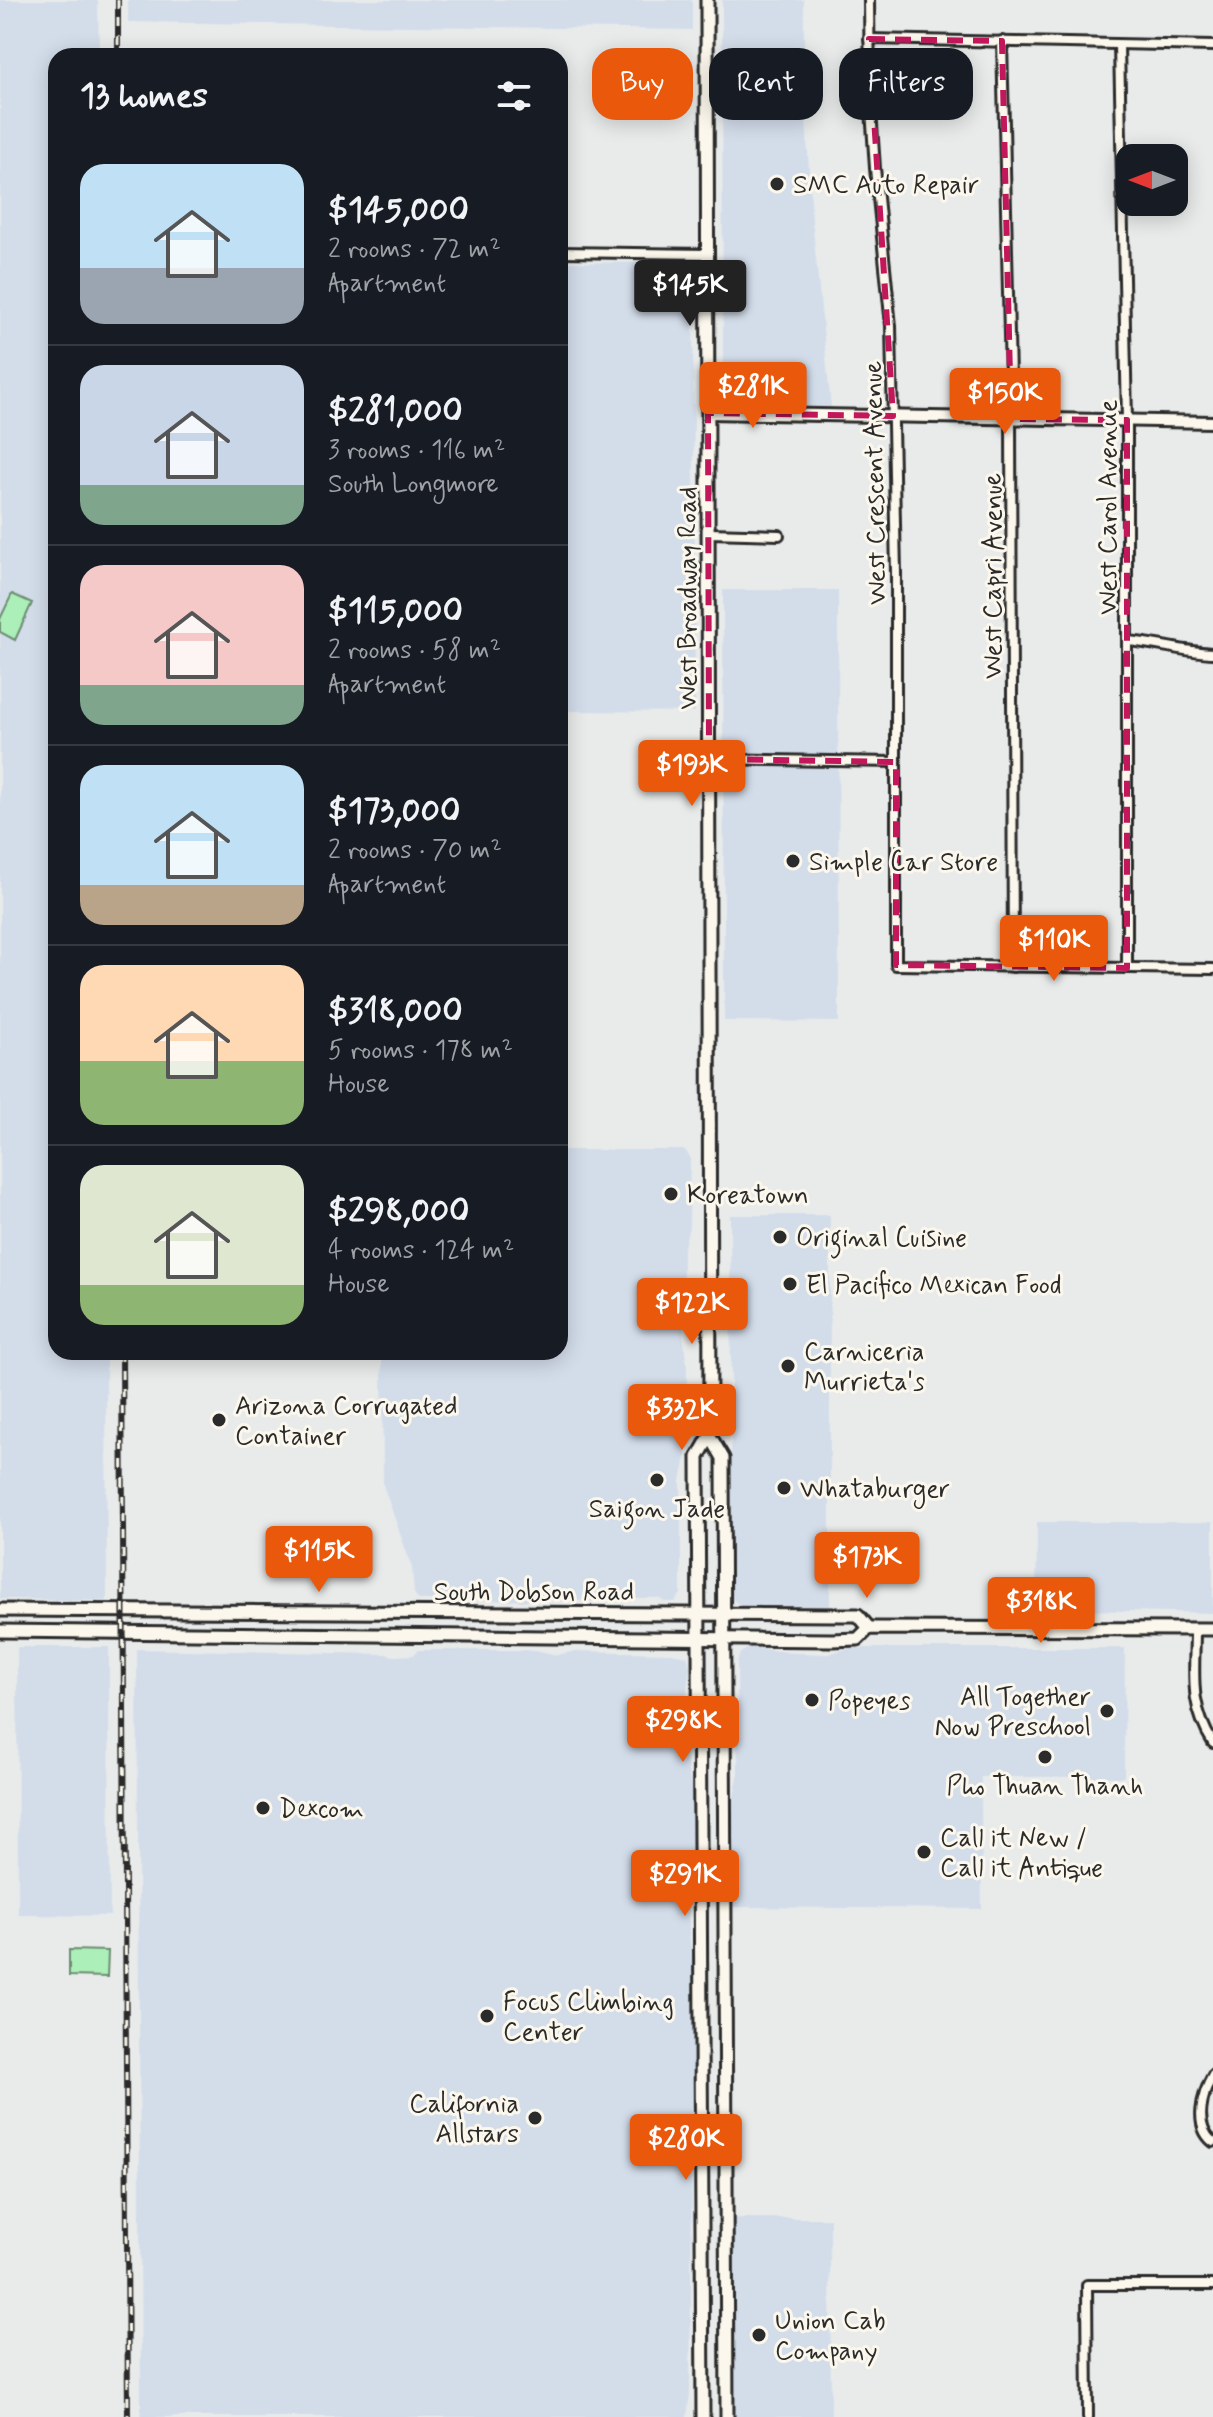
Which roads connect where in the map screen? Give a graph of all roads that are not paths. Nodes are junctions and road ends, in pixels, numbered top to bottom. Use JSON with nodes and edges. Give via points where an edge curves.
{"nodes":[{"id":1,"x":707,"y":0,"type":"edge"},
{"id":2,"x":869,"y":0,"type":"edge"},
{"id":3,"x":869,"y":39,"type":"junction"},
{"id":4,"x":1002,"y":41,"type":"junction"},
{"id":5,"x":1119,"y":45,"type":"junction"},
{"id":6,"x":1213,"y":46,"type":"edge"},
{"id":7,"x":568,"y":252,"type":"edge"},
{"id":8,"x":708,"y":254,"type":"junction"},
{"id":9,"x":708,"y":413,"type":"junction"},
{"id":10,"x":893,"y":416,"type":"junction"},
{"id":11,"x":1011,"y":419,"type":"junction"},
{"id":12,"x":1127,"y":420,"type":"junction"},
{"id":13,"x":1213,"y":422,"type":"edge"},
{"id":14,"x":709,"y":533,"type":"junction"},
{"id":15,"x":779,"y":535,"type":"dead end"},
{"id":16,"x":1127,"y":641,"type":"junction"},
{"id":17,"x":1213,"y":653,"type":"edge"},
{"id":18,"x":709,"y":759,"type":"junction"},
{"id":19,"x":896,"y":762,"type":"junction"},
{"id":20,"x":1013,"y":967,"type":"junction"},
{"id":21,"x":1127,"y":968,"type":"junction"},
{"id":22,"x":1213,"y":969,"type":"edge"},
{"id":23,"x":710,"y":1436,"type":"junction"},
{"id":24,"x":0,"y":1610,"type":"edge"},
{"id":25,"x":698,"y":1614,"type":"junction"},
{"id":26,"x":724,"y":1614,"type":"junction"},
{"id":27,"x":869,"y":1628,"type":"junction"},
{"id":28,"x":1195,"y":1629,"type":"junction"},
{"id":29,"x":1213,"y":1629,"type":"edge"},
{"id":30,"x":0,"y":1631,"type":"edge"},
{"id":31,"x":698,"y":1639,"type":"junction"},
{"id":32,"x":724,"y":1639,"type":"junction"},
{"id":33,"x":1213,"y":1743,"type":"edge"},
{"id":34,"x":1213,"y":2075,"type":"edge"},
{"id":35,"x":1213,"y":2142,"type":"edge"},
{"id":36,"x":1213,"y":2285,"type":"edge"},
{"id":37,"x":703,"y":2417,"type":"edge"},
{"id":38,"x":727,"y":2417,"type":"edge"},
{"id":39,"x":1088,"y":2417,"type":"edge"}],
"edges":[{"from":1,"to":8,"type":"main road","name":"West Broadway Road"},
{"from":2,"to":3,"type":"street","name":"West Crescent Avenue"},
{"from":3,"to":4,"type":"street"},
{"from":3,"to":10,"type":"street","name":"West Crescent Avenue"},
{"from":4,"to":5,"type":"street"},
{"from":4,"to":11,"type":"street","name":"West Capri Avenue"},
{"from":5,"to":6,"type":"street"},
{"from":5,"to":12,"type":"street","name":"West Carol Avenue"},
{"from":7,"to":8,"type":"street"},
{"from":8,"to":9,"type":"main road","name":"West Broadway Road"},
{"from":9,"to":10,"type":"street"},
{"from":9,"to":14,"type":"main road","name":"West Broadway Road"},
{"from":10,"to":11,"type":"street"},
{"from":10,"to":19,"type":"street","name":"West Crescent Avenue"},
{"from":11,"to":12,"type":"street"},
{"from":11,"to":20,"type":"street","name":"West Capri Avenue"},
{"from":12,"to":13,"type":"street"},
{"from":12,"to":16,"type":"street","name":"West Carol Avenue"},
{"from":14,"to":15,"type":"street"},
{"from":14,"to":18,"type":"main road","name":"West Broadway Road"},
{"from":16,"to":17,"type":"street"},
{"from":16,"to":21,"type":"street","name":"West Carol Avenue"},
{"from":18,"to":19,"type":"street"},
{"from":18,"to":23,"type":"main road","name":"West Broadway Road"},
{"from":19,"to":20,"type":"street","name":"West Crescent Avenue","via":[[896,965]]},
{"from":20,"to":21,"type":"street"},
{"from":21,"to":22,"type":"street"},
{"from":23,"to":25,"type":"main road","name":"West Broadway Road","via":[[698,1457]]},
{"from":23,"to":26,"type":"main road","name":"West Broadway Road","via":[[723,1458]]},
{"from":24,"to":25,"type":"main road","name":"South Dobson Road"},
{"from":25,"to":26,"type":"main road","name":"South Dobson Road"},
{"from":25,"to":31,"type":"main road","name":"West Broadway Road"},
{"from":26,"to":27,"type":"main road","name":"South Dobson Road","via":[[858,1615]]},
{"from":26,"to":32,"type":"main road","name":"West Broadway Road"},
{"from":27,"to":28,"type":"main road","name":"South Dobson Road"},
{"from":27,"to":32,"type":"main road","name":"South Dobson Road","via":[[858,1639]]},
{"from":28,"to":29,"type":"main road","name":"South Dobson Road"},
{"from":28,"to":33,"type":"street","via":[[1195,1703]]},
{"from":30,"to":31,"type":"main road","name":"South Dobson Road"},
{"from":31,"to":32,"type":"main road","name":"South Dobson Road"},
{"from":31,"to":37,"type":"main road","name":"West Broadway Road"},
{"from":32,"to":38,"type":"main road","name":"West Broadway Road"},
{"from":34,"to":35,"type":"street","via":[[1202,2099],[1203,2130]]},
{"from":36,"to":39,"type":"street","via":[[1087,2285]]}]}
